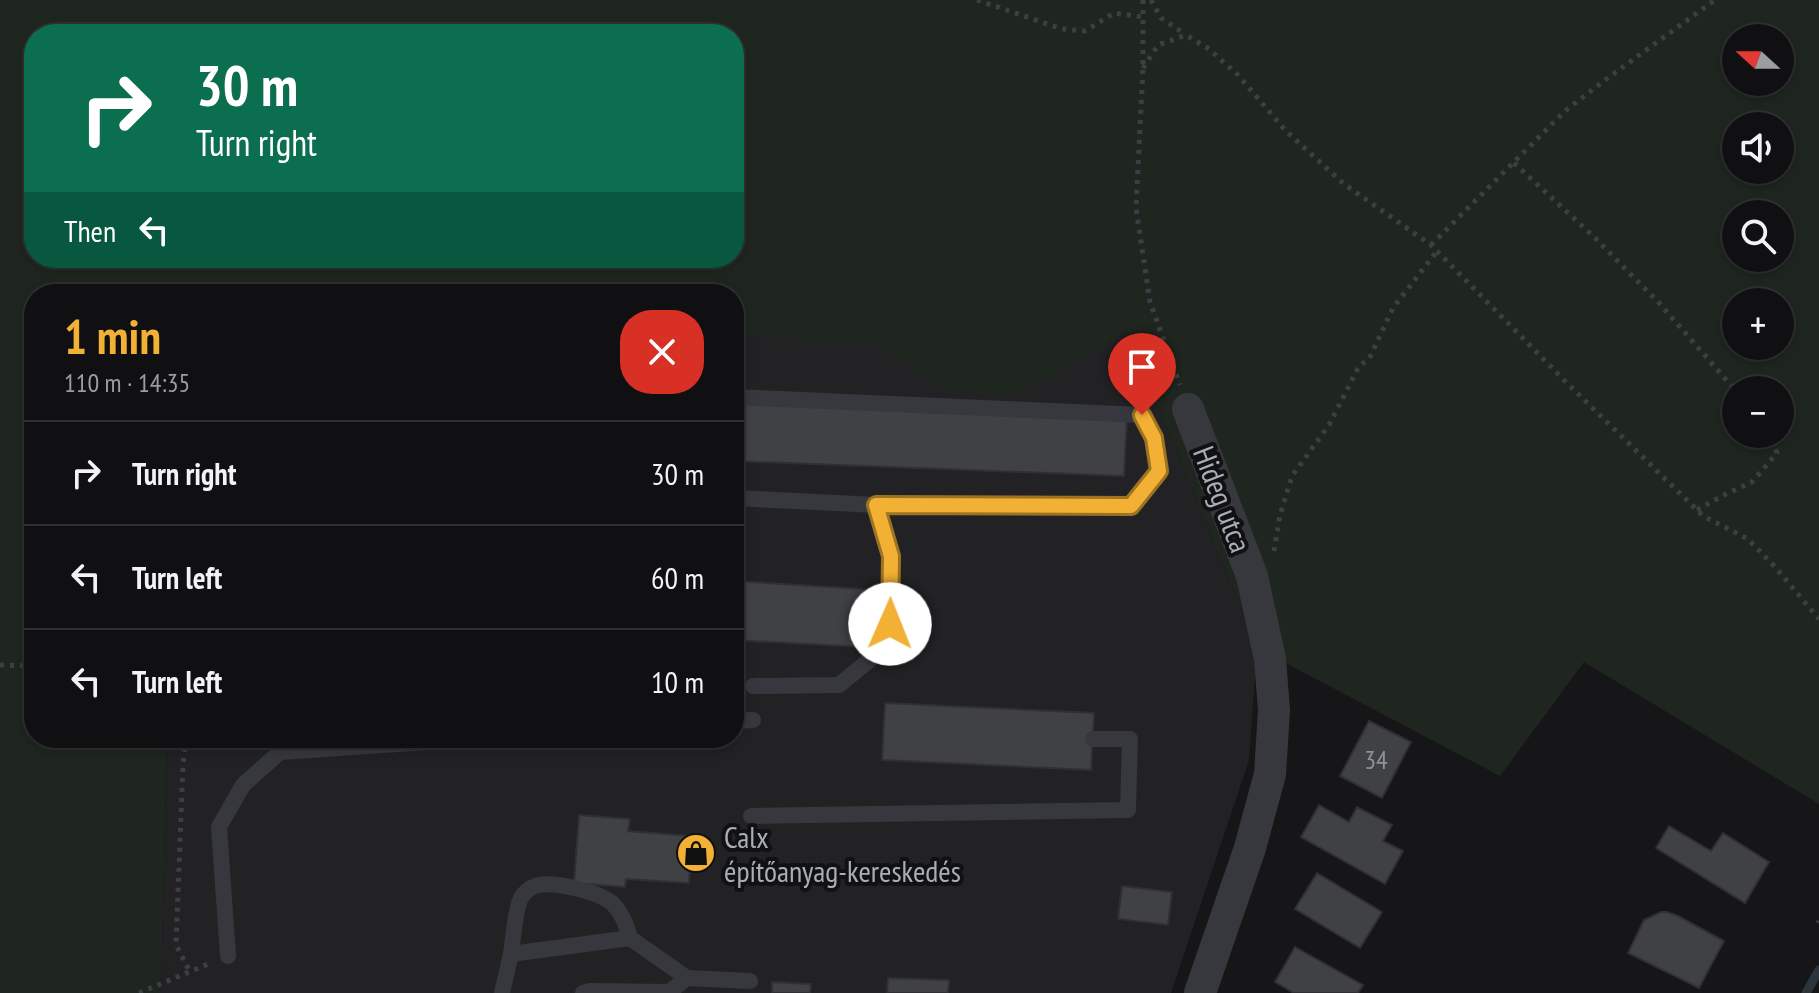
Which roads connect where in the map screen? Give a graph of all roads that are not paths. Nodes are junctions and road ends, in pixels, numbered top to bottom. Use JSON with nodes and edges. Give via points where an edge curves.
{"nodes":[{"id":1,"x":744,"y":397,"type":"edge"},
{"id":2,"x":1188,"y":409,"type":"road end"},
{"id":3,"x":744,"y":498,"type":"edge"},
{"id":4,"x":876,"y":505,"type":"junction"},
{"id":5,"x":753,"y":686,"type":"dead end"},
{"id":6,"x":744,"y":720,"type":"edge"},
{"id":7,"x":753,"y":720,"type":"dead end"},
{"id":8,"x":1093,"y":739,"type":"dead end"},
{"id":9,"x":339,"y":748,"type":"edge"},
{"id":10,"x":751,"y":816,"type":"dead end"},
{"id":11,"x":630,"y":938,"type":"junction"},
{"id":12,"x":511,"y":954,"type":"junction"},
{"id":13,"x":228,"y":956,"type":"road end"},
{"id":14,"x":687,"y":978,"type":"junction"},
{"id":15,"x":750,"y":981,"type":"dead end"},
{"id":16,"x":502,"y":993,"type":"edge"},
{"id":17,"x":583,"y":993,"type":"edge"},
{"id":18,"x":668,"y":993,"type":"edge"},
{"id":19,"x":1200,"y":993,"type":"edge"}],
"edges":[{"from":1,"to":4,"type":"lane","via":[[1142,415],[1154,438],[1159,471],[1131,506]]},
{"from":2,"to":19,"type":"street","name":"Hideg utca","via":[[1252,576],[1270,659],[1274,710],[1270,774]]},
{"from":3,"to":4,"type":"lane"},
{"from":4,"to":5,"type":"lane","via":[[891,556],[890,624],[872,658],[839,685]]},
{"from":6,"to":7,"type":"lane"},
{"from":8,"to":10,"type":"lane","via":[[1130,739],[1128,810]]},
{"from":9,"to":13,"type":"lane","via":[[280,752],[243,785],[219,827]]},
{"from":11,"to":12,"type":"lane"},
{"from":11,"to":12,"type":"lane","via":[[609,901],[570,887],[538,885],[519,900]]},
{"from":11,"to":14,"type":"lane"},
{"from":12,"to":16,"type":"lane"},
{"from":14,"to":15,"type":"lane"},
{"from":14,"to":18,"type":"lane"},
{"from":17,"to":18,"type":"lane"}]}
